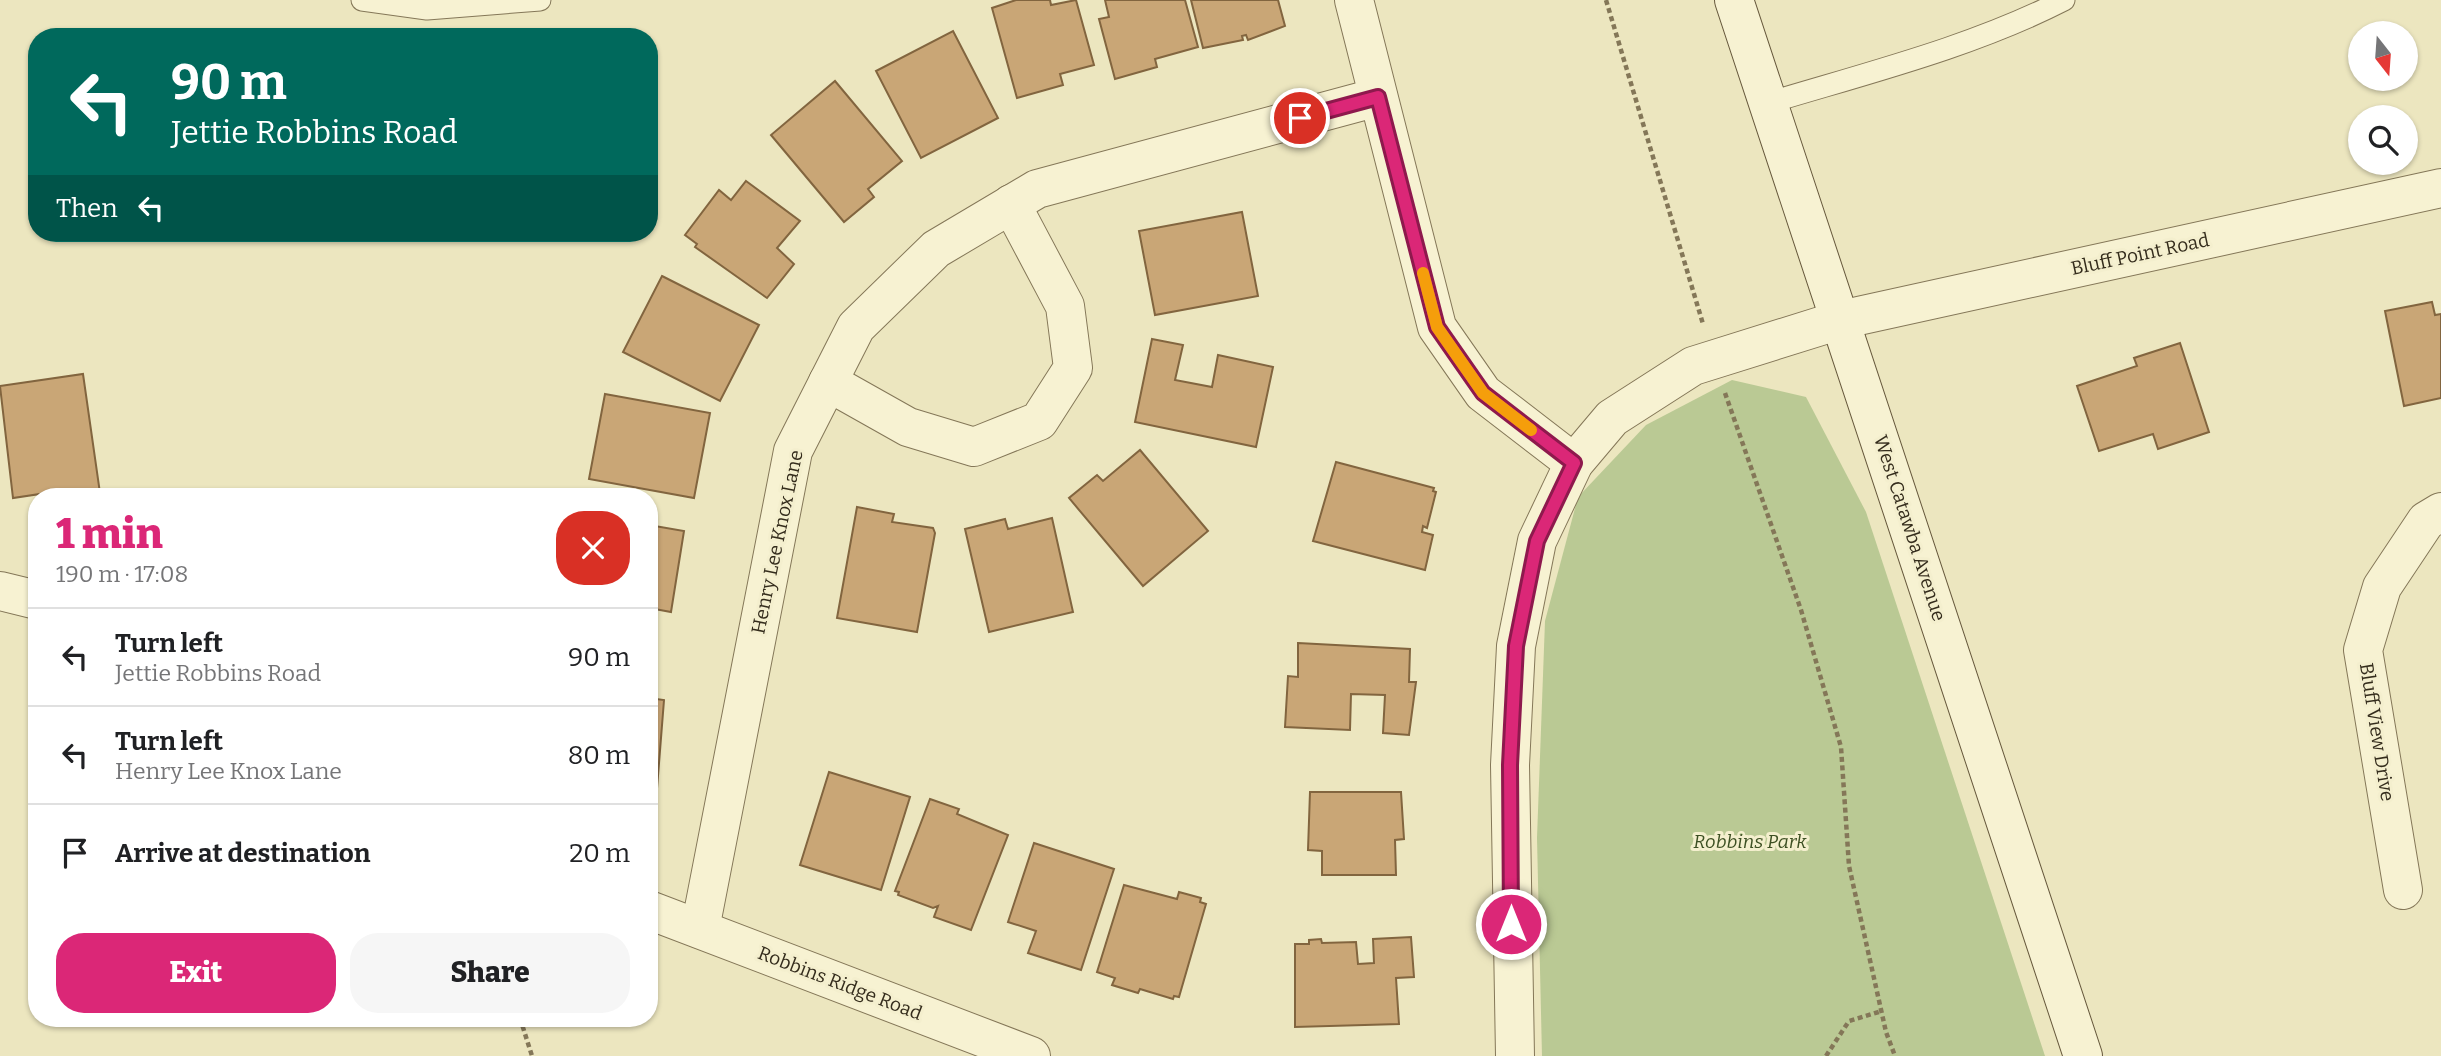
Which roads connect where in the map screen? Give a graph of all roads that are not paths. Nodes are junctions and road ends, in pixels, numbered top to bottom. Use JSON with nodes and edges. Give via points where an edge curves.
{"nodes":[{"id":1,"x":362,"y":0,"type":"edge"},
{"id":2,"x":540,"y":0,"type":"edge"},
{"id":3,"x":1354,"y":0,"type":"edge"},
{"id":4,"x":1734,"y":0,"type":"edge"},
{"id":5,"x":2064,"y":0,"type":"edge"},
{"id":6,"x":1378,"y":97,"type":"junction"},
{"id":7,"x":1768,"y":103,"type":"junction"},
{"id":8,"x":2441,"y":188,"type":"edge"},
{"id":9,"x":1011,"y":204,"type":"junction"},
{"id":10,"x":1840,"y":320,"type":"junction"},
{"id":11,"x":828,"y":382,"type":"junction"},
{"id":12,"x":1574,"y":463,"type":"junction"},
{"id":13,"x":2441,"y":512,"type":"edge"},
{"id":14,"x":0,"y":592,"type":"edge"},
{"id":15,"x":28,"y":598,"type":"edge"},
{"id":16,"x":2403,"y":890,"type":"dead end"},
{"id":17,"x":658,"y":913,"type":"edge"},
{"id":18,"x":700,"y":929,"type":"junction"},
{"id":19,"x":1031,"y":1056,"type":"edge"},
{"id":20,"x":1515,"y":1056,"type":"edge"},
{"id":21,"x":2083,"y":1056,"type":"edge"}],
"edges":[{"from":1,"to":2,"type":"lane","via":[[427,9]]},
{"from":3,"to":6,"type":"street"},
{"from":4,"to":7,"type":"street","name":"West Catawba Avenue"},
{"from":5,"to":7,"type":"lane","via":[[1914,59]]},
{"from":6,"to":9,"type":"street","name":"Henry Lee Knox Lane","via":[[1037,189]]},
{"from":6,"to":12,"type":"street","via":[[1437,327],[1483,393]]},
{"from":7,"to":10,"type":"street","name":"West Catawba Avenue"},
{"from":8,"to":10,"type":"street","name":"Bluff Point Road"},
{"from":9,"to":11,"type":"street","name":"Henry Lee Knox Lane","via":[[936,249],[856,327]]},
{"from":9,"to":11,"type":"street","via":[[1065,306],[1073,368],[1039,421],[974,447],[908,428]]},
{"from":10,"to":12,"type":"street","name":"Bluff Point Road","via":[[1693,366],[1612,418]]},
{"from":10,"to":21,"type":"street","name":"West Catawba Avenue"},
{"from":11,"to":18,"type":"street","name":"Henry Lee Knox Lane","via":[[793,451]]},
{"from":12,"to":20,"type":"street","name":"Bluff Point Road","via":[[1537,541],[1516,646],[1510,765]]},
{"from":13,"to":16,"type":"street","name":"Bluff View Drive","via":[[2426,521],[2382,587],[2363,650]]},
{"from":14,"to":15,"type":"street"},
{"from":17,"to":18,"type":"street","name":"Robbins Ridge Road"},
{"from":18,"to":19,"type":"street","name":"Robbins Ridge Road"}]}
